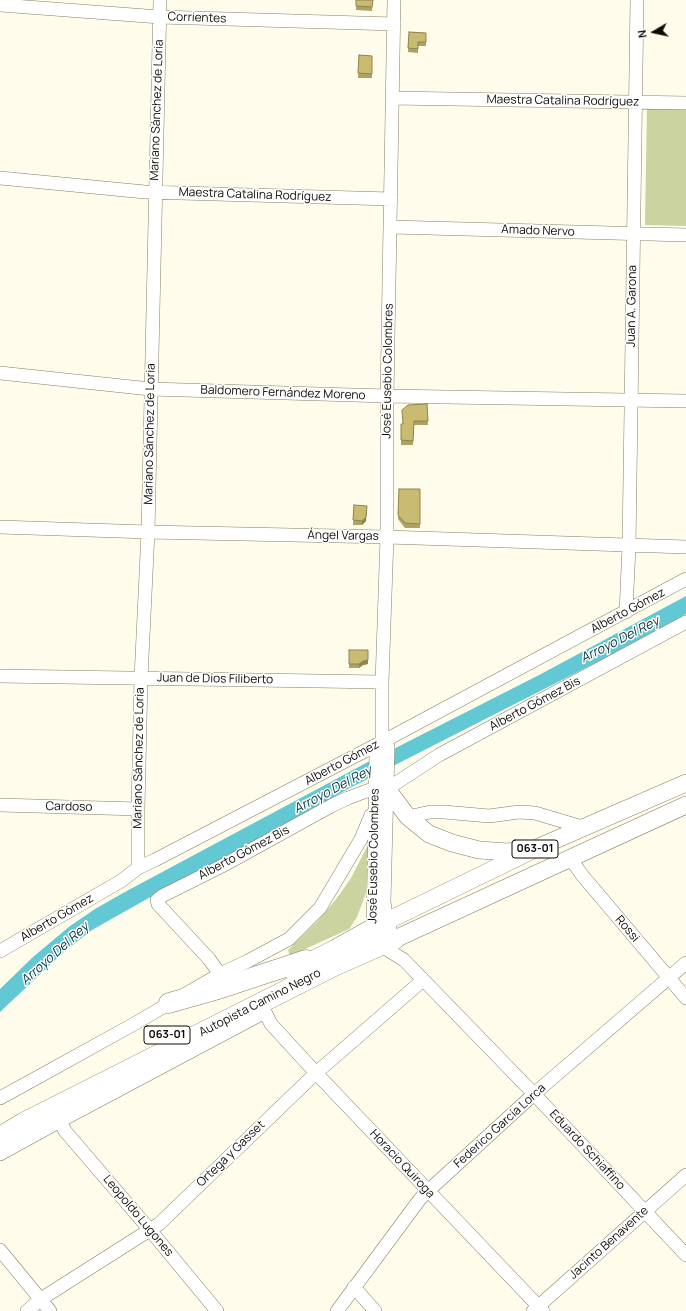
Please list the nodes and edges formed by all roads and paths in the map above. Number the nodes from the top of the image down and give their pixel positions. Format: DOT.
graph roads {
  1 [pos="160,0"];
  2 [pos="394,0"];
  3 [pos="637,0"];
  4 [pos="0,5"];
  5 [pos="160,17"];
  6 [pos="394,24"];
  7 [pos="393,98"];
  8 [pos="635,102"];
  9 [pos="686,103"];
  10 [pos="0,178"];
  11 [pos="155,192"];
  12 [pos="391,199"];
  13 [pos="391,227"];
  14 [pos="633,234"];
  15 [pos="686,235"];
  16 [pos="0,373"];
  17 [pos="150,389"];
  18 [pos="387,396"];
  19 [pos="631,399"];
  20 [pos="686,401"];
  21 [pos="0,527"];
  22 [pos="148,532"];
  23 [pos="387,537"];
  24 [pos="629,546"];
  25 [pos="686,547"];
  26 [pos="686,579"];
  27 [pos="626,612"];
  28 [pos="686,622"];
  29 [pos="0,676"];
  30 [pos="141,678"];
  31 [pos="382,682"];
  32 [pos="385,745"];
  33 [pos="381,783"];
  34 [pos="686,783"];
  35 [pos="0,805"];
  36 [pos="683,806"];
  37 [pos="138,808"];
  38 [pos="374,808"];
  39 [pos="408,817"];
  40 [pos="582,827"];
  41 [pos="539,847"];
  42 [pos="570,858"];
  43 [pos="138,868"];
  44 [pos="384,934"];
  45 [pos="0,951"];
  46 [pos="334,958"];
  47 [pos="686,963"];
  48 [pos="220,974"];
  49 [pos="668,978"];
  50 [pos="423,980"];
  51 [pos="686,998"];
  52 [pos="169,1003"];
  53 [pos="266,1012"];
  54 [pos="316,1073"];
  55 [pos="534,1094"];
  56 [pos="0,1098"];
  57 [pos="0,1120"];
  58 [pos="60,1120"];
  59 [pos="0,1137"];
  60 [pos="0,1154"];
  61 [pos="686,1175"];
  62 [pos="428,1191"];
  63 [pos="645,1211"];
  64 [pos="150,1230"];
  65 [pos="0,1250"];
  66 [pos="686,1255"];
  67 [pos="354,1287"];
  68 [pos="41,1299"];
  69 [pos="538,1309"];
  70 [pos="27,1311"];
  71 [pos="50,1311"];
  72 [pos="217,1311"];
  73 [pos="337,1311"];
  74 [pos="375,1311"];
  1 -- 5 [label="street, Mariano Sánchez de Loria"];
  2 -- 6 [label="street, José Eusebio Colombres"];
  3 -- 8 [label="street, Juan A. Garona"];
  4 -- 5 [label="street, Corrientes"];
  5 -- 6 [label="street, Corrientes"];
  5 -- 11 [label="street, Mariano Sánchez de Loria"];
  6 -- 7 [label="street, José Eusebio Colombres"];
  7 -- 8 [label="street, Maestra Catalina Rodríguez"];
  7 -- 12 [label="street, José Eusebio Colombres"];
  8 -- 9 [label="street, Maestra Catalina Rodríguez"];
  8 -- 14 [label="street, Juan A. Garona"];
  10 -- 11 [label="street, Maestra Catalina Rodríguez"];
  11 -- 12 [label="street, Maestra Catalina Rodríguez"];
  11 -- 17 [label="street, Mariano Sánchez de Loria"];
  12 -- 13 [label="street, José Eusebio Colombres"];
  13 -- 14 [label="street, Amado Nervo"];
  13 -- 18 [label="street, José Eusebio Colombres"];
  14 -- 15 [label="street, Amado Nervo"];
  14 -- 19 [label="street, Juan A. Garona"];
  16 -- 17 [label="street, Baldomero Fernández Moreno"];
  17 -- 18 [label="street, Baldomero Fernández Moreno"];
  17 -- 22 [label="street, Mariano Sánchez de Loria"];
  18 -- 19 [label="street, Baldomero Fernández Moreno"];
  18 -- 23 [label="street, José Eusebio Colombres"];
  19 -- 20 [label="street, Baldomero Fernández Moreno"];
  19 -- 24 [label="street, Juan A. Garona"];
  21 -- 22 [label="street, Ángel Vargas"];
  22 -- 23 [label="street, Ángel Vargas"];
  22 -- 30 [label="street, Mariano Sánchez de Loria"];
  23 -- 24 [label="street, Ángel Vargas"];
  23 -- 31 [label="street, José Eusebio Colombres"];
  24 -- 25 [label="street, Ángel Vargas"];
  24 -- 27 [label="street, Juan A. Garona"];
  26 -- 27 [label="street, Alberto Gómez"];
  27 -- 32 [label="street, Alberto Gómez"];
  28 -- 33 [label="street, Alberto Gómez Bis"];
  29 -- 30 [label="street, Juan de Dios Filiberto"];
  30 -- 31 [label="street, Juan de Dios Filiberto"];
  30 -- 37 [label="street, Mariano Sánchez de Loria"];
  31 -- 32 [label="street, José Eusebio Colombres"];
  32 -- 33 [label="street, José Eusebio Colombres"];
  32 -- 33 [label="street, José Eusebio Colombres"];
  32 -- 43 [label="street, Alberto Gómez"];
  33 -- 38 [label="street, José Eusebio Colombres"];
  33 -- 39 [label="main road"];
  33 -- 44 [label="street, José Eusebio Colombres"];
  33 -- 48 [label="street, Alberto Gómez Bis"];
  34 -- 40 [label="main road, 063-01"];
  35 -- 37 [label="street, Cardoso"];
  36 -- 42 [label="main road, 063-01"];
  37 -- 43 [label="street, Mariano Sánchez de Loria"];
  38 -- 44 [label="street, José Eusebio Colombres"];
  38 -- 48 [label="street"];
  39 -- 40 [label="street"];
  39 -- 41 [label="main road"];
  40 -- 41 [label="main road, 063-01"];
  41 -- 44 [label="main road, 063-01"];
  42 -- 44 [label="main road, 063-01"];
  42 -- 49 [label="street, Rossi"];
  43 -- 45 [label="street, Alberto Gómez"];
  44 -- 46 [label="highway, Autopista Camino Negro / 063-01"];
  44 -- 50 [label="street, Eduardo Schiaffino"];
  46 -- 52 [label="highway"];
  46 -- 53 [label="highway"];
  46 -- 57 [label="highway, Autopista Camino Negro / 063-01"];
  46 -- 59 [label="highway, Autopista Camino Negro / 063-01"];
  47 -- 49 [label="street, Federico García Lorca"];
  48 -- 52 [label="street"];
  49 -- 51 [label="street, Rossi"];
  49 -- 55 [label="street, Federico García Lorca"];
  50 -- 54 [label="street, Ortega y Gasset"];
  50 -- 55 [label="street, Eduardo Schiaffino"];
  52 -- 56 [label="street"];
  53 -- 54 [label="street, Horacio Quiroga"];
  53 -- 58 [label="street"];
  54 -- 62 [label="street, Horacio Quiroga"];
  54 -- 64 [label="street, Ortega y Gasset"];
  55 -- 62 [label="street, Federico García Lorca"];
  55 -- 63 [label="street, Eduardo Schiaffino"];
  58 -- 60 [label="street"];
  58 -- 64 [label="street, Leopoldo Lugones"];
  61 -- 63 [label="street, Jacinto Benavente"];
  62 -- 67 [label="street, Federico García Lorca"];
  62 -- 69 [label="street, Horacio Quiroga"];
  63 -- 66 [label="street, Eduardo Schiaffino"];
  63 -- 69 [label="street, Jacinto Benavente"];
  64 -- 68 [label="street, Ortega y Gasset"];
  64 -- 72 [label="street, Leopoldo Lugones"];
  65 -- 68 [label="street"];
  67 -- 73 [label="street, Federico García Lorca"];
  67 -- 74 [label="street"];
  68 -- 70 [label="street, Ortega y Gasset"];
  68 -- 71 [label="street"];
}
